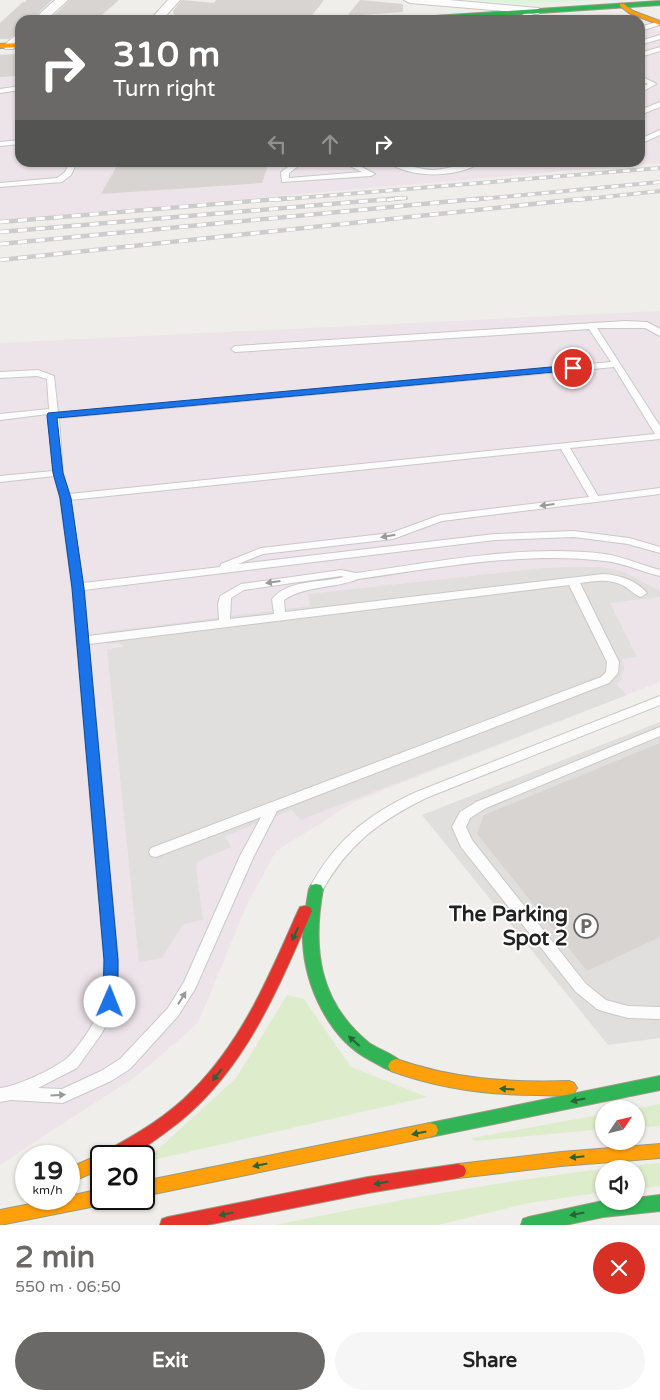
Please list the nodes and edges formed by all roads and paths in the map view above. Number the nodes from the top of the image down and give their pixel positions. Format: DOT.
graph roads {
  1 [pos="62,0"];
  2 [pos="174,0"];
  3 [pos="410,0"];
  4 [pos="660,3"];
  5 [pos="458,4"];
  6 [pos="622,5"];
  7 [pos="45,15"];
  8 [pos="160,15"];
  9 [pos="469,15"];
  10 [pos="483,15"];
  11 [pos="534,15"];
  12 [pos="536,15"];
  13 [pos="548,15"];
  14 [pos="639,15"];
  15 [pos="645,17"];
  16 [pos="660,23"];
  17 [pos="645,28"];
  18 [pos="660,37"];
  19 [pos="645,42"];
  20 [pos="658,51"];
  21 [pos="645,54"];
  22 [pos="660,79"];
  23 [pos="645,80"];
  24 [pos="653,84"];
  25 [pos="645,88"];
  26 [pos="15,89"];
  27 [pos="0,91"];
  28 [pos="660,104"];
  29 [pos="645,111"];
  30 [pos="660,132"];
  31 [pos="645,140"];
  32 [pos="15,142"];
  33 [pos="645,142"];
  34 [pos="660,142"];
  35 [pos="0,144"];
  36 [pos="71,167"];
  37 [pos="293,167"];
  38 [pos="356,167"];
  39 [pos="404,167"];
  40 [pos="465,167"];
  41 [pos="0,185"];
  42 [pos="592,326"];
  43 [pos="660,333"];
  44 [pos="235,349"];
  45 [pos="617,364"];
  46 [pos="0,375"];
  47 [pos="52,413"];
  48 [pos="0,417"];
  49 [pos="660,435"];
  50 [pos="564,446"];
  51 [pos="58,473"];
  52 [pos="0,479"];
  53 [pos="660,491"];
  54 [pos="66,498"];
  55 [pos="595,499"];
  56 [pos="660,550"];
  57 [pos="647,570"];
  58 [pos="210,572"];
  59 [pos="660,573"];
  60 [pos="356,576"];
  61 [pos="660,580"];
  62 [pos="573,581"];
  63 [pos="78,588"];
  64 [pos="641,593"];
  65 [pos="280,617"];
  66 [pos="225,624"];
  67 [pos="82,642"];
  68 [pos="660,700"];
  69 [pos="660,731"];
  70 [pos="272,808"];
  71 [pos="156,852"];
  72 [pos="316,889"];
  73 [pos="660,1013"];
  74 [pos="660,1081"];
  75 [pos="5,1094"];
  76 [pos="133,1145"];
  77 [pos="660,1150"];
  78 [pos="155,1187"];
  79 [pos="90,1199"];
  80 [pos="660,1202"];
  81 [pos="15,1205"];
  82 [pos="0,1217"];
  83 [pos="168,1225"];
  84 [pos="529,1225"];
  1 -- 7 [label="street"];
  2 -- 8 [label="street"];
  3 -- 5 [label="street"];
  4 -- 6 [label="main road"];
  5 -- 9 [label="street"];
  5 -- 11 [label="street"];
  6 -- 13 [label="main road"];
  6 -- 14 [label="main road"];
  10 -- 12 [label="main road"];
  15 -- 16 [label="main road"];
  16 -- 17 [label="lane"];
  18 -- 19 [label="lane"];
  20 -- 21 [label="lane"];
  22 -- 24 [label="lane"];
  23 -- 24 [label="lane"];
  24 -- 25 [label="lane"];
  26 -- 27 [label="lane"];
  28 -- 29 [label="lane"];
  30 -- 31 [label="lane"];
  32 -- 35 [label="lane"];
  33 -- 34 [label="lane"];
  36 -- 41 [label="lane"];
  37 -- 38 [label="lane"];
  39 -- 40 [label="lane"];
  42 -- 43 [label="lane"];
  42 -- 44 [label="lane"];
  42 -- 45 [label="lane"];
  45 -- 47 [label="lane"];
  45 -- 49 [label="lane"];
  46 -- 47 [label="lane"];
  47 -- 48 [label="lane"];
  47 -- 51 [label="lane"];
  49 -- 50 [label="lane"];
  50 -- 54 [label="lane"];
  50 -- 55 [label="lane"];
  51 -- 52 [label="lane"];
  51 -- 54 [label="lane"];
  53 -- 55 [label="lane"];
  54 -- 63 [label="lane"];
  55 -- 58 [label="lane, one-way"];
  56 -- 58 [label="lane"];
  57 -- 59 [label="lane"];
  57 -- 60 [label="lane"];
  57 -- 61 [label="lane"];
  58 -- 63 [label="lane"];
  60 -- 65 [label="lane"];
  60 -- 66 [label="lane, one-way"];
  62 -- 64 [label="lane"];
  62 -- 65 [label="lane"];
  62 -- 70 [label="lane"];
  63 -- 67 [label="lane"];
  65 -- 66 [label="lane"];
  66 -- 67 [label="lane"];
  67 -- 75 [label="lane"];
  68 -- 72 [label="lane"];
  69 -- 73 [label="lane"];
  70 -- 71 [label="lane"];
  75 -- 70 [label="lane, one-way"];
  74 -- 72 [label="main road, one-way"];
  72 -- 76 [label="main road, one-way"];
  74 -- 78 [label="main road, one-way"];
  77 -- 83 [label="main road, one-way"];
  79 -- 82 [label="main road"];
  80 -- 84 [label="main road, one-way"];
  81 -- 82 [label="main road"];
}
